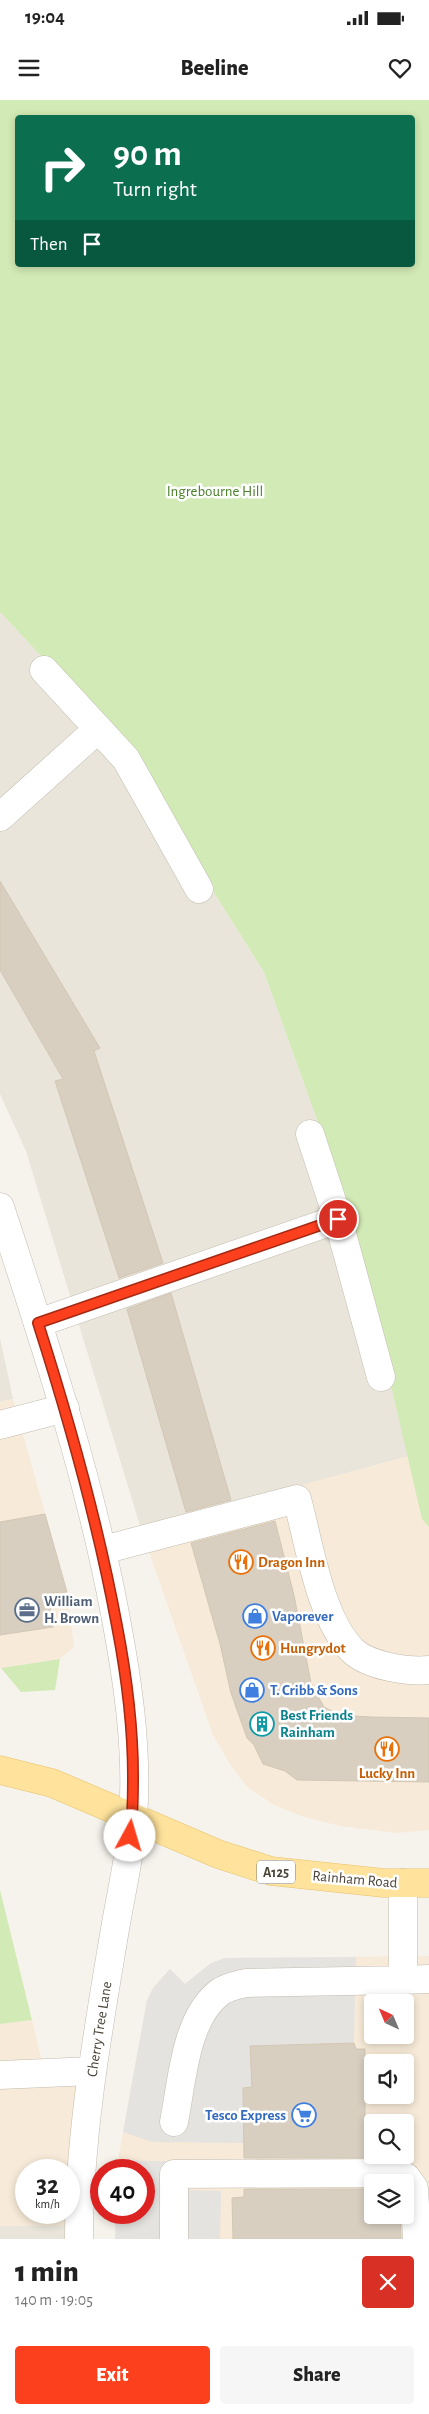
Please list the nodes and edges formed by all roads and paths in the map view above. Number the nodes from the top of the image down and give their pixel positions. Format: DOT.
graph roads {
  1 [pos="44,670"];
  2 [pos="98,729"];
  3 [pos="0,817"];
  4 [pos="199,888"];
  5 [pos="310,1134"];
  6 [pos="0,1206"];
  7 [pos="338,1219"];
  8 [pos="38,1323"];
  9 [pos="381,1377"];
  10 [pos="65,1408"];
  11 [pos="0,1425"];
  12 [pos="103,1550"];
  13 [pos="429,1670"];
  14 [pos="0,1770"];
  15 [pos="133,1820"];
  16 [pos="416,1883"];
  17 [pos="416,1979"];
  18 [pos="92,2071"];
  19 [pos="0,2075"];
  20 [pos="174,2122"];
  21 [pos="79,2239"];
  22 [pos="174,2239"];
  23 [pos="417,2239"];
  1 -- 2 [label="street"];
  2 -- 3 [label="street"];
  2 -- 4 [label="street"];
  5 -- 7 [label="street"];
  6 -- 8 [label="street, Cherry Tree Lane"];
  7 -- 8 [label="street"];
  7 -- 9 [label="street"];
  8 -- 10 [label="street, Cherry Tree Lane"];
  10 -- 11 [label="street"];
  10 -- 12 [label="street, Cherry Tree Lane"];
  12 -- 13 [label="street"];
  12 -- 15 [label="street, Cherry Tree Lane"];
  14 -- 15 [label="main road, Rainham Road / A125"];
  15 -- 16 [label="main road, Rainham Road / A125"];
  15 -- 18 [label="street, Cherry Tree Lane"];
  16 -- 17 [label="street"];
  17 -- 20 [label="street"];
  18 -- 19 [label="street"];
  18 -- 21 [label="street, Cherry Tree Lane"];
  22 -- 23 [label="street"];
}
